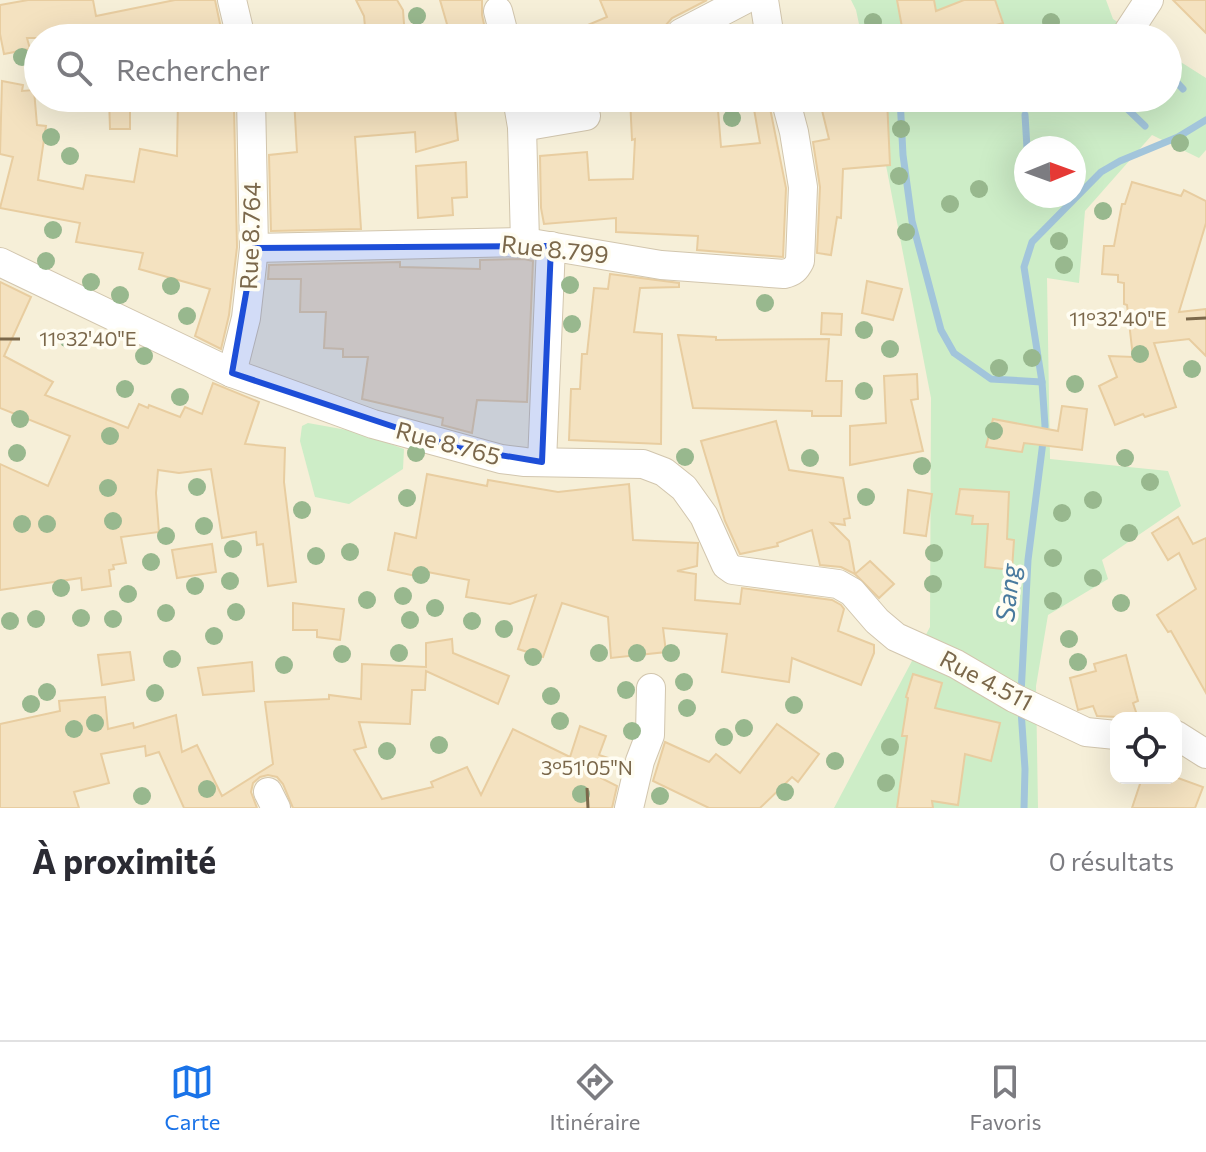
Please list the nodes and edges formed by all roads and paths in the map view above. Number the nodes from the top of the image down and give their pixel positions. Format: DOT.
graph roads {
  1 [pos="232,0"];
  2 [pos="744,0"];
  3 [pos="764,0"];
  4 [pos="1149,0"];
  5 [pos="238,24"];
  6 [pos="698,24"];
  7 [pos="768,24"];
  8 [pos="1133,24"];
  9 [pos="251,112"];
  10 [pos="519,112"];
  11 [pos="789,112"];
  12 [pos="586,116"];
  13 [pos="522,127"];
  14 [pos="538,244"];
  15 [pos="254,248"];
  16 [pos="0,262"];
  17 [pos="232,373"];
  18 [pos="542,462"];
  19 [pos="867,606"];
  20 [pos="651,688"];
  21 [pos="1110,734"];
  22 [pos="1182,739"];
  23 [pos="1206,754"];
  24 [pos="629,808"];
  1 -- 5 [label="street"];
  2 -- 6 [label="street"];
  3 -- 7 [label="street"];
  4 -- 8 [label="street"];
  9 -- 15 [label="street, Rue 8.764"];
  10 -- 13 [label="street"];
  11 -- 14 [label="street, Rue 8.799"];
  12 -- 13 [label="street"];
  13 -- 14 [label="street"];
  14 -- 15 [label="street, Rue 8.799"];
  14 -- 18 [label="street"];
  15 -- 17 [label="street, Rue 8.764"];
  16 -- 17 [label="street, Rue 8.765"];
  17 -- 18 [label="street, Rue 8.765"];
  18 -- 19 [label="street, Rue 8.765"];
  19 -- 21 [label="street, Rue 4.511"];
  20 -- 24 [label="street"];
  22 -- 23 [label="street"];
}
